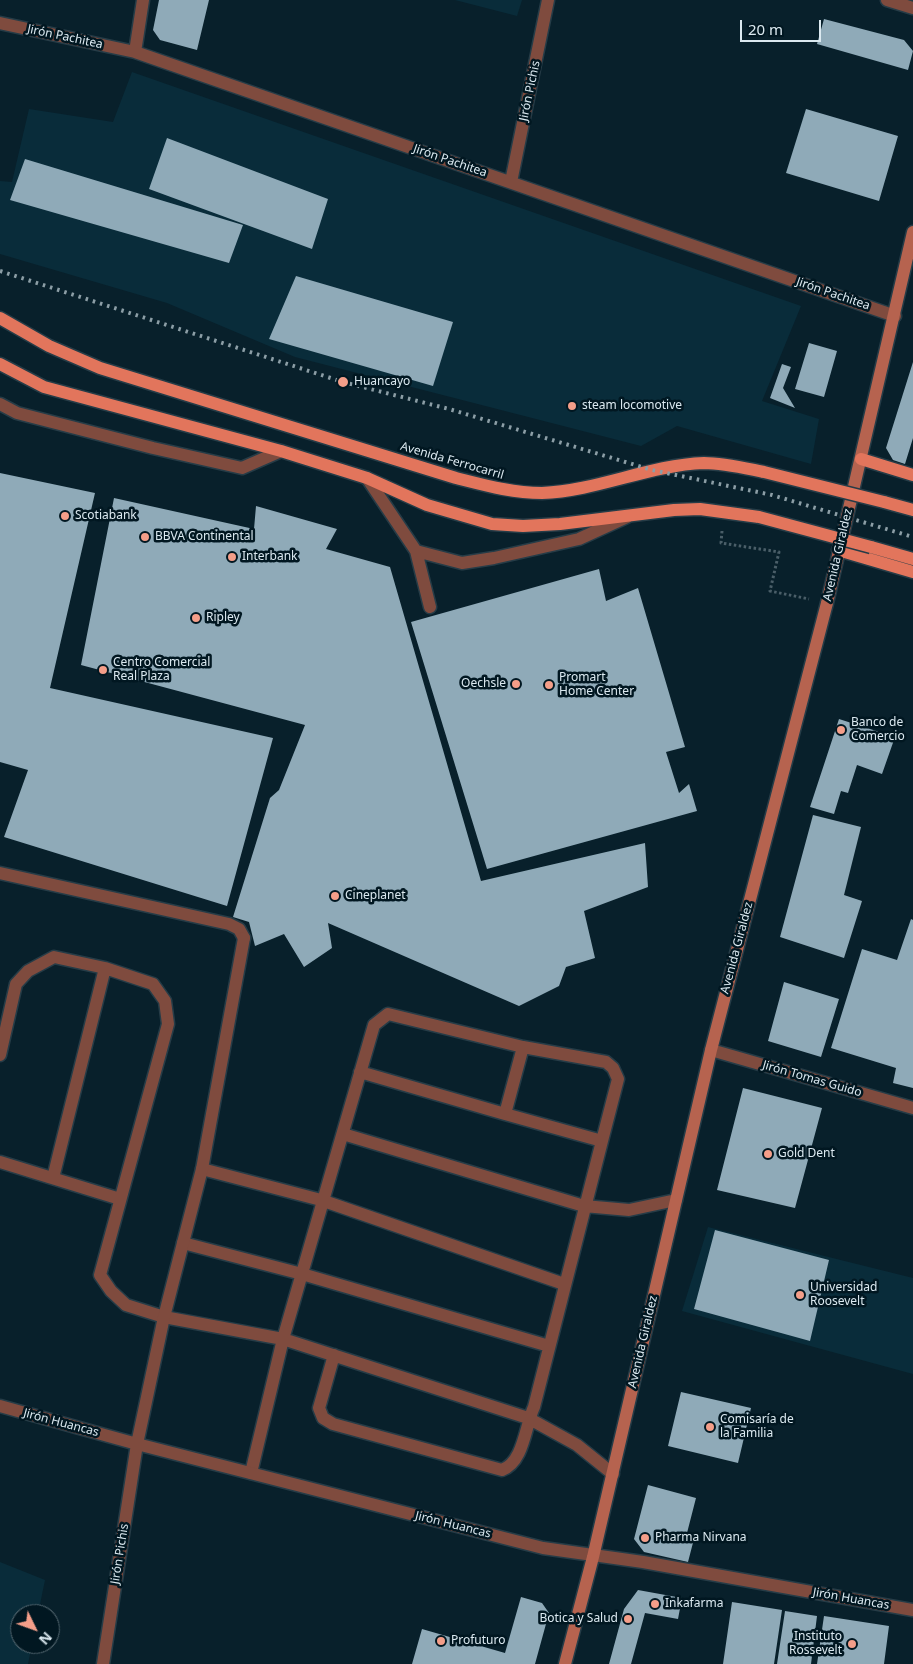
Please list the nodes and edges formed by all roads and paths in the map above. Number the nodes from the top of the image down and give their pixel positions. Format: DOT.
graph roads {
  1 [pos="143,0"];
  2 [pos="548,0"];
  3 [pos="887,0"];
  4 [pos="913,8"];
  5 [pos="0,23"];
  6 [pos="135,52"];
  7 [pos="511,182"];
  8 [pos="913,232"];
  9 [pos="895,316"];
  10 [pos="0,318"];
  11 [pos="0,364"];
  12 [pos="0,404"];
  13 [pos="281,451"];
  14 [pos="861,460"];
  15 [pos="913,475"];
  16 [pos="367,478"];
  17 [pos="913,510"];
  18 [pos="635,513"];
  19 [pos="721,543"];
  20 [pos="416,550"];
  21 [pos="838,550"];
  22 [pos="913,559"];
  23 [pos="913,572"];
  24 [pos="797,597"];
  25 [pos="430,607"];
  26 [pos="0,873"];
  27 [pos="105,968"];
  28 [pos="522,1047"];
  29 [pos="711,1050"];
  30 [pos="0,1055"];
  31 [pos="360,1072"];
  32 [pos="913,1108"];
  33 [pos="505,1114"];
  34 [pos="343,1134"];
  35 [pos="602,1141"];
  36 [pos="0,1162"];
  37 [pos="202,1168"];
  38 [pos="52,1178"];
  39 [pos="120,1199"];
  40 [pos="321,1200"];
  41 [pos="676,1200"];
  42 [pos="584,1206"];
  43 [pos="183,1243"];
  44 [pos="302,1274"];
  45 [pos="564,1284"];
  46 [pos="164,1317"];
  47 [pos="282,1339"];
  48 [pos="550,1346"];
  49 [pos="334,1356"];
  50 [pos="0,1406"];
  51 [pos="528,1418"];
  52 [pos="137,1444"];
  53 [pos="251,1473"];
  54 [pos="613,1474"];
  55 [pos="593,1557"];
  56 [pos="913,1610"];
  57 [pos="103,1664"];
  58 [pos="565,1664"];
  1 -- 6 [label="street"];
  2 -- 7 [label="street, Jirón Pichis"];
  3 -- 4 [label="street"];
  5 -- 6 [label="street, Jirón Pachitea"];
  6 -- 7 [label="street, Jirón Pachitea"];
  7 -- 9 [label="street, Jirón Pachitea"];
  8 -- 9 [label="street, Avenida Giraldez"];
  9 -- 14 [label="street, Avenida Giraldez"];
  10 -- 17 [label="main road, Avenida Ferrocarril, bridge"];
  11 -- 13 [label="main road"];
  12 -- 13 [label="street"];
  13 -- 16 [label="main road"];
  14 -- 15 [label="main road"];
  14 -- 21 [label="street, Avenida Giraldez"];
  16 -- 18 [label="main road"];
  16 -- 20 [label="street"];
  18 -- 20 [label="street"];
  18 -- 22 [label="main road, bridge"];
  19 -- 24 [label="path"];
  20 -- 25 [label="street"];
  21 -- 23 [label="main road"];
  21 -- 29 [label="street, Avenida Giraldez"];
  26 -- 37 [label="street, Jirón Pichis"];
  27 -- 30 [label="street"];
  27 -- 38 [label="street"];
  27 -- 39 [label="street"];
  28 -- 31 [label="street"];
  28 -- 33 [label="street"];
  28 -- 35 [label="street"];
  29 -- 32 [label="street, Jirón Tomas Guido"];
  29 -- 41 [label="street, Avenida Giraldez"];
  31 -- 33 [label="street"];
  31 -- 34 [label="street"];
  33 -- 35 [label="street"];
  34 -- 40 [label="street"];
  34 -- 42 [label="street"];
  35 -- 42 [label="street"];
  36 -- 38 [label="street"];
  37 -- 40 [label="street"];
  37 -- 43 [label="street, Jirón Pichis"];
  38 -- 39 [label="street"];
  39 -- 46 [label="street"];
  40 -- 44 [label="street"];
  40 -- 45 [label="street"];
  41 -- 42 [label="street"];
  41 -- 54 [label="street, Avenida Giraldez"];
  42 -- 45 [label="street"];
  43 -- 44 [label="street"];
  43 -- 46 [label="street, Jirón Pichis"];
  44 -- 47 [label="street"];
  44 -- 48 [label="street"];
  45 -- 48 [label="street"];
  46 -- 47 [label="street"];
  46 -- 52 [label="street, Jirón Pichis"];
  47 -- 49 [label="street"];
  47 -- 53 [label="street"];
  48 -- 51 [label="street"];
  49 -- 51 [label="street"];
  49 -- 51 [label="street"];
  50 -- 52 [label="street, Jirón Huancas"];
  51 -- 54 [label="street"];
  52 -- 53 [label="street, Jirón Huancas"];
  52 -- 57 [label="street, Jirón Pichis"];
  53 -- 55 [label="street, Jirón Huancas"];
  54 -- 55 [label="street, Avenida Giraldez"];
  55 -- 56 [label="street, Jirón Huancas"];
  55 -- 58 [label="street, Avenida Giraldez"];
}
